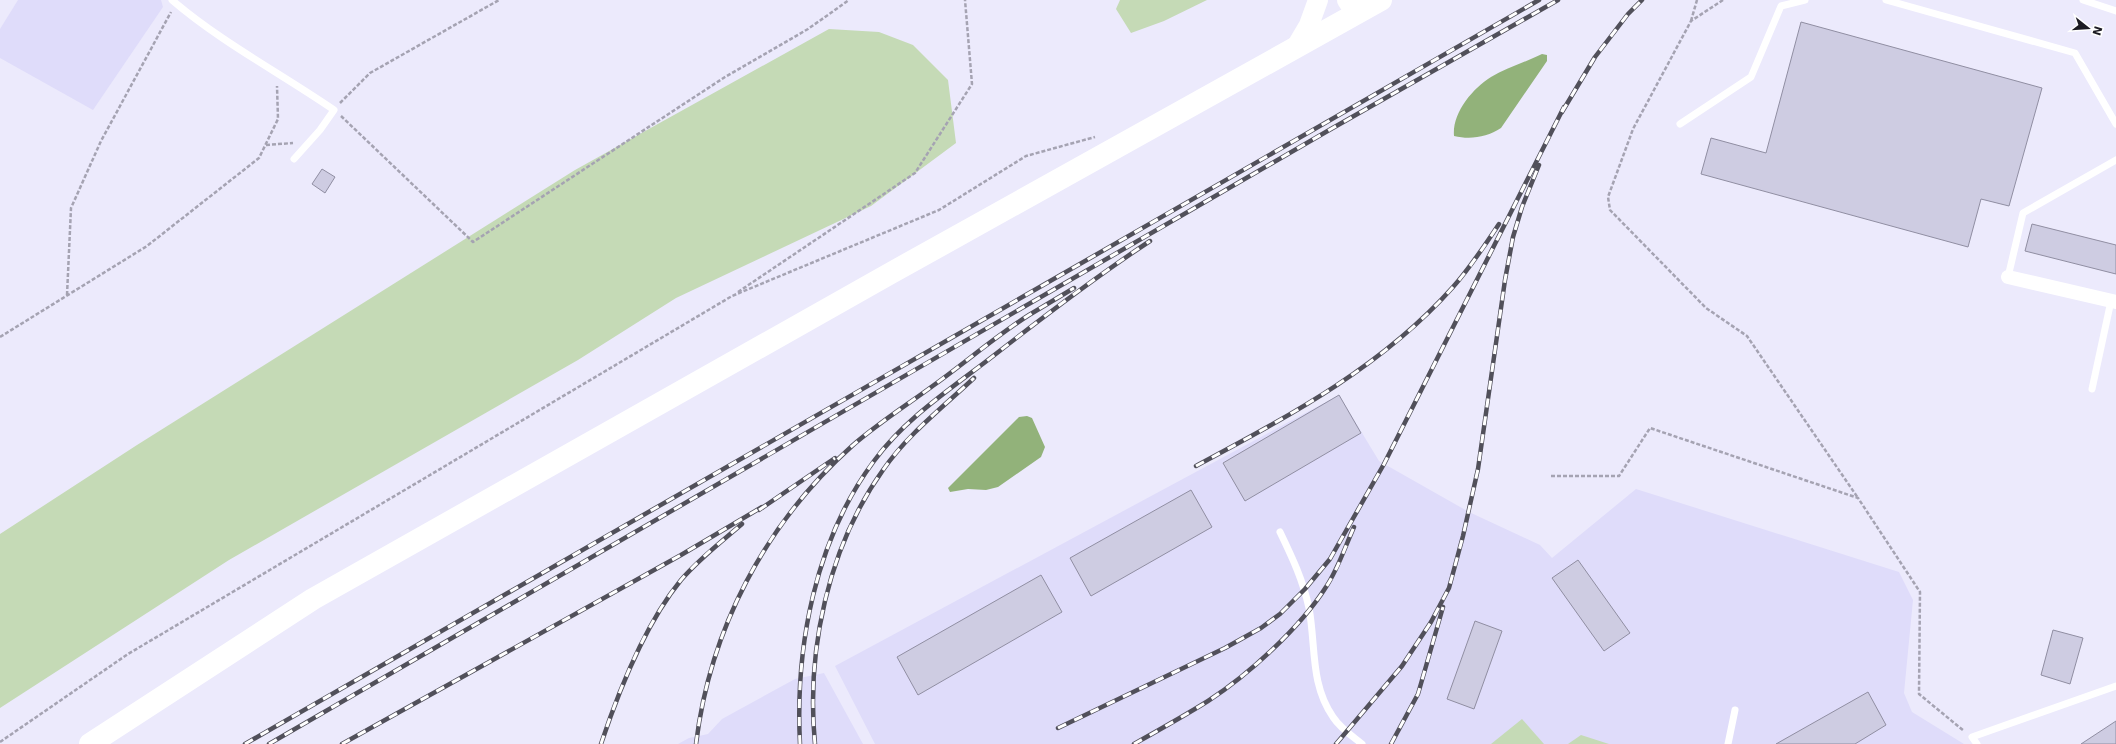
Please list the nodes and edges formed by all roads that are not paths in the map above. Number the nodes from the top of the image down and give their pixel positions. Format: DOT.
graph roads {
  1 [pos="1318,0"];
  2 [pos="1381,0"];
  3 [pos="1805,0"];
  4 [pos="1886,0"];
  5 [pos="2083,0"];
  6 [pos="174,2"];
  7 [pos="1351,7"];
  8 [pos="2116,11"];
  9 [pos="1296,47"];
  10 [pos="1680,124"];
  11 [pos="2116,124"];
  12 [pos="294,159"];
  13 [pos="2116,160"];
  14 [pos="2008,277"];
  15 [pos="2114,302"];
  16 [pos="2092,389"];
  17 [pos="1280,532"];
  18 [pos="2116,686"];
  19 [pos="1735,710"];
  20 [pos="90,744"];
  21 [pos="1362,744"];
  22 [pos="1728,744"];
  23 [pos="1977,744"];
  1 -- 9 [label="street"];
  2 -- 7 [label="highway"];
  3 -- 10 [label="lane"];
  4 -- 11 [label="lane"];
  5 -- 8 [label="lane"];
  6 -- 12 [label="lane"];
  7 -- 9 [label="highway"];
  9 -- 20 [label="highway"];
  13 -- 14 [label="lane"];
  14 -- 15 [label="street"];
  15 -- 16 [label="lane"];
  17 -- 21 [label="lane"];
  18 -- 23 [label="lane"];
  19 -- 22 [label="lane"];
}
